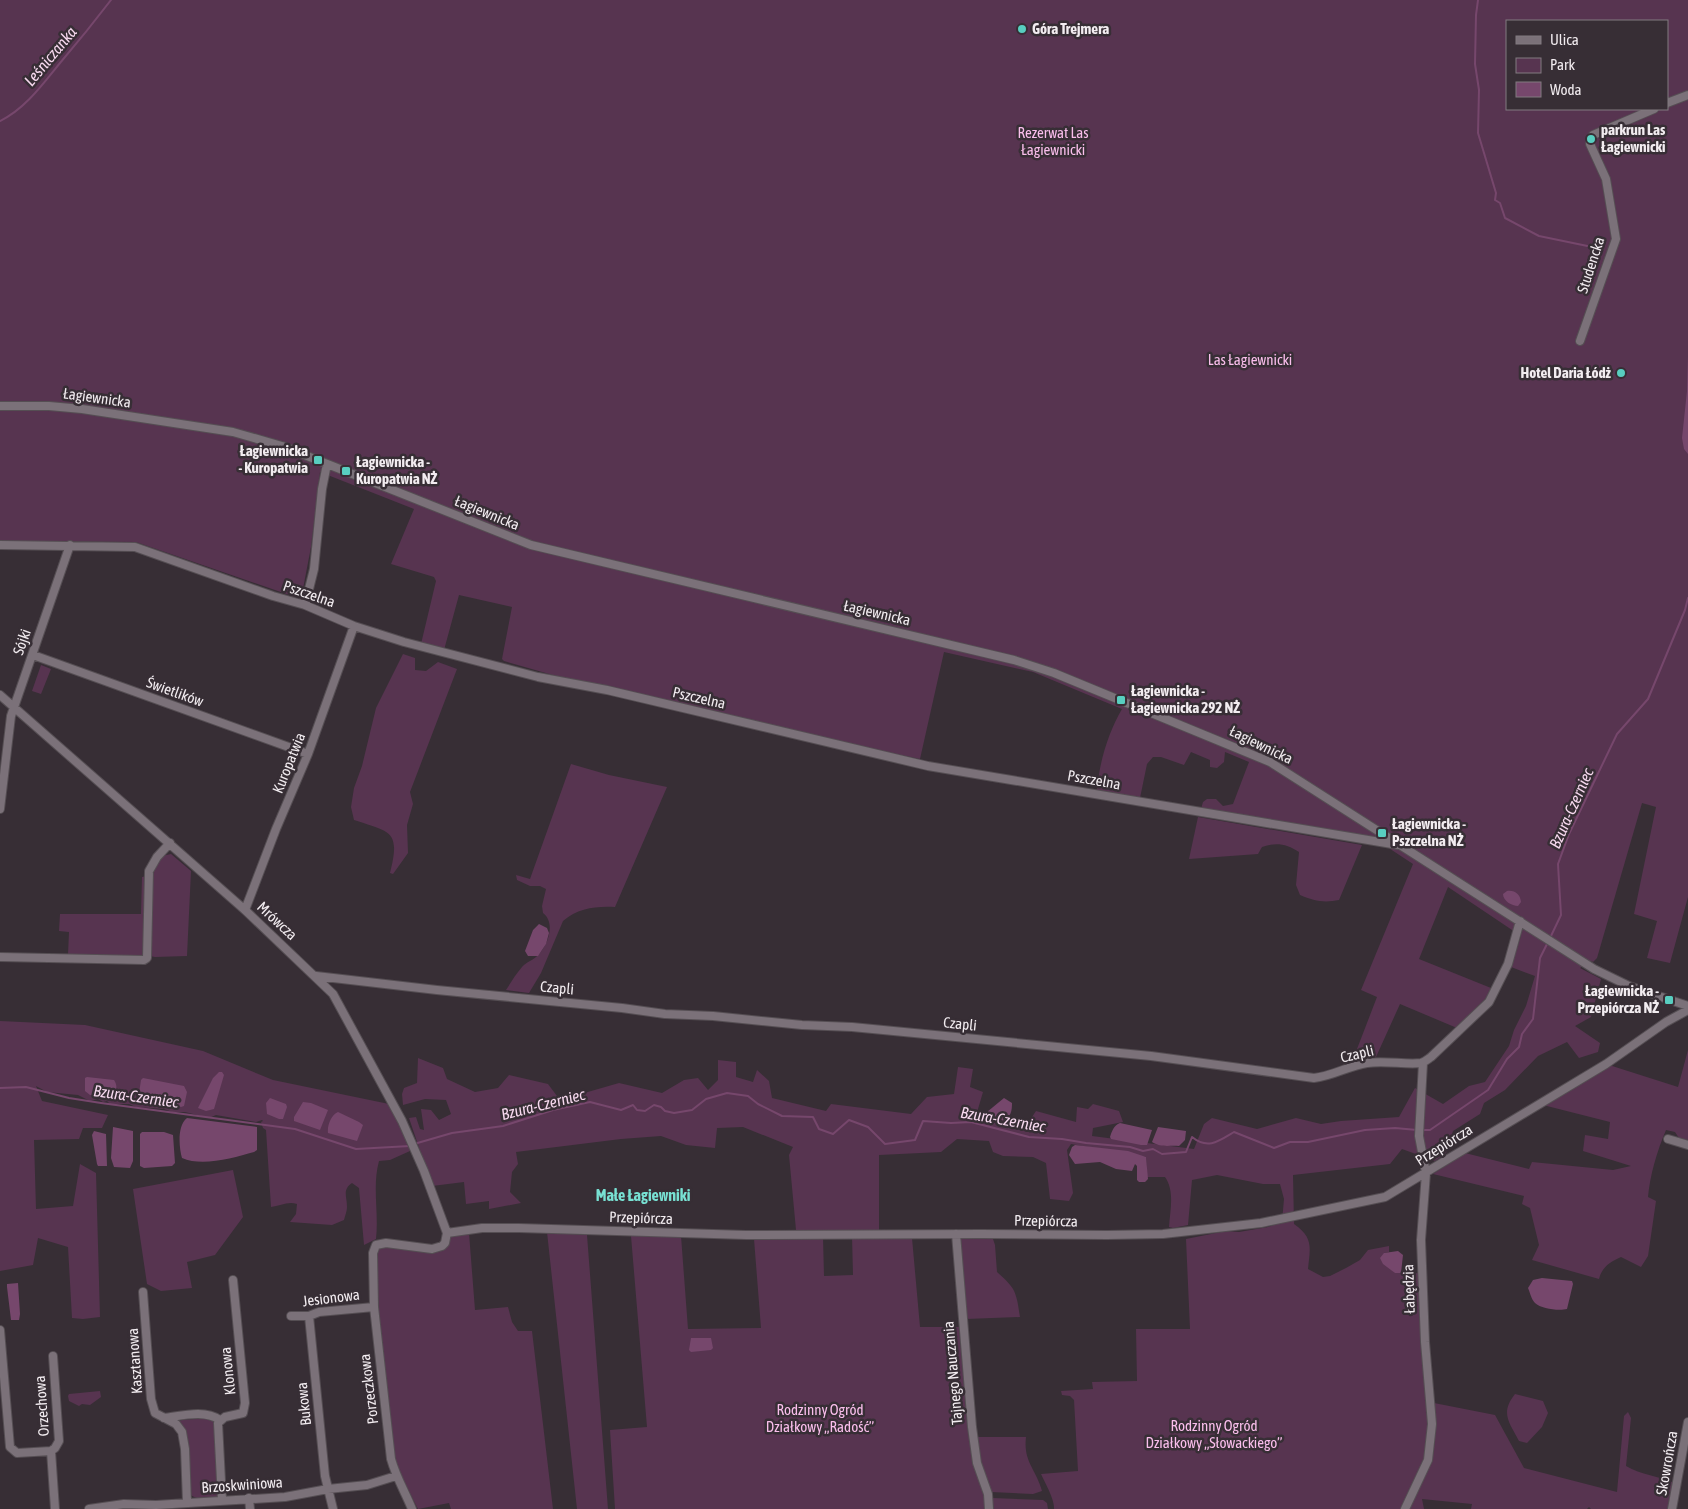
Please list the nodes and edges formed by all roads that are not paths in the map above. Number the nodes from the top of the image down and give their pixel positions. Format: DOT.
graph roads {
  1 [pos="1688,95"];
  2 [pos="1668,103"];
  3 [pos="1652,110"];
  4 [pos="1580,341"];
  5 [pos="0,406"];
  6 [pos="327,464"];
  7 [pos="0,545"];
  8 [pos="70,545"];
  9 [pos="305,605"];
  10 [pos="354,626"];
  11 [pos="33,655"];
  12 [pos="0,695"];
  13 [pos="14,708"];
  14 [pos="308,754"];
  15 [pos="0,809"];
  16 [pos="170,843"];
  17 [pos="1403,846"];
  18 [pos="245,910"];
  19 [pos="1520,921"];
  20 [pos="0,957"];
  21 [pos="316,976"];
  22 [pos="341,980"];
  23 [pos="333,994"];
  24 [pos="1688,1006"];
  25 [pos="1688,1010"];
  26 [pos="1422,1062"];
  27 [pos="1668,1139"];
  28 [pos="1688,1145"];
  29 [pos="1426,1173"];
  30 [pos="447,1232"];
  31 [pos="956,1234"];
  32 [pos="233,1280"];
  33 [pos="144,1292"];
  34 [pos="374,1307"];
  35 [pos="291,1316"];
  36 [pos="309,1316"];
  37 [pos="0,1330"];
  38 [pos="52,1356"];
  39 [pos="164,1418"];
  40 [pos="220,1420"];
  41 [pos="1688,1422"];
  42 [pos="51,1450"];
  43 [pos="396,1476"];
  44 [pos="328,1489"];
  45 [pos="249,1498"];
  46 [pos="222,1500"];
  47 [pos="187,1502"];
  48 [pos="163,1507"];
  49 [pos="55,1509"];
  50 [pos="89,1509"];
  51 [pos="250,1509"];
  52 [pos="333,1509"];
  53 [pos="412,1509"];
  54 [pos="989,1509"];
  55 [pos="1405,1509"];
  56 [pos="1672,1509"];
  1 -- 2 [label="street"];
  3 -- 4 [label="street, Studencka"];
  5 -- 6 [label="street, Łagiewnicka"];
  6 -- 9 [label="street"];
  6 -- 17 [label="street, Łagiewnicka"];
  7 -- 8 [label="street, Pszczelna"];
  8 -- 9 [label="street, Pszczelna"];
  8 -- 11 [label="street, Sójki"];
  9 -- 10 [label="street, Pszczelna"];
  10 -- 14 [label="street, Kuropatwia"];
  10 -- 17 [label="street, Pszczelna"];
  11 -- 13 [label="street, Sójki"];
  11 -- 14 [label="street, Świetlików"];
  12 -- 13 [label="street, Mrówcza"];
  13 -- 15 [label="street, Sójki"];
  13 -- 16 [label="street, Mrówcza"];
  14 -- 18 [label="street, Kuropatwia"];
  16 -- 18 [label="street, Mrówcza"];
  16 -- 20 [label="street"];
  17 -- 19 [label="street, Łagiewnicka"];
  18 -- 21 [label="street, Mrówcza"];
  19 -- 24 [label="street, Łagiewnicka"];
  19 -- 26 [label="street"];
  21 -- 22 [label="street, Czapli"];
  21 -- 23 [label="street, Mrówcza"];
  22 -- 23 [label="street"];
  22 -- 26 [label="street, Czapli"];
  23 -- 30 [label="street, Mrówcza"];
  25 -- 29 [label="street, Przepiórcza"];
  26 -- 29 [label="street, Łabędzia"];
  27 -- 28 [label="street"];
  29 -- 31 [label="street, Przepiórcza"];
  29 -- 55 [label="street, Łabędzia"];
  30 -- 31 [label="street, Przepiórcza"];
  30 -- 34 [label="street, Porzeczkowa"];
  31 -- 54 [label="street, Tajnego Nauczania"];
  32 -- 40 [label="street, Klonowa"];
  33 -- 39 [label="street, Kasztanowa"];
  34 -- 36 [label="street, Jesionowa"];
  34 -- 43 [label="street, Porzeczkowa"];
  35 -- 36 [label="street, Jesionowa"];
  36 -- 44 [label="street, Bukowa"];
  37 -- 42 [label="street, Orzechowa"];
  38 -- 42 [label="street, Orzechowa"];
  39 -- 40 [label="street"];
  39 -- 47 [label="street, Kasztanowa"];
  40 -- 46 [label="street"];
  41 -- 56 [label="street, Skowrończa"];
  42 -- 49 [label="street, Orzechowa"];
  43 -- 44 [label="street, Brzoskwiniowa"];
  43 -- 53 [label="street, Porzeczkowa"];
  44 -- 45 [label="street, Brzoskwiniowa"];
  44 -- 52 [label="street, Bukowa"];
  45 -- 46 [label="street, Brzoskwiniowa"];
  45 -- 51 [label="street"];
  46 -- 47 [label="street, Brzoskwiniowa"];
  47 -- 48 [label="street, Brzoskwiniowa"];
  48 -- 50 [label="street, Brzoskwiniowa"];
}
